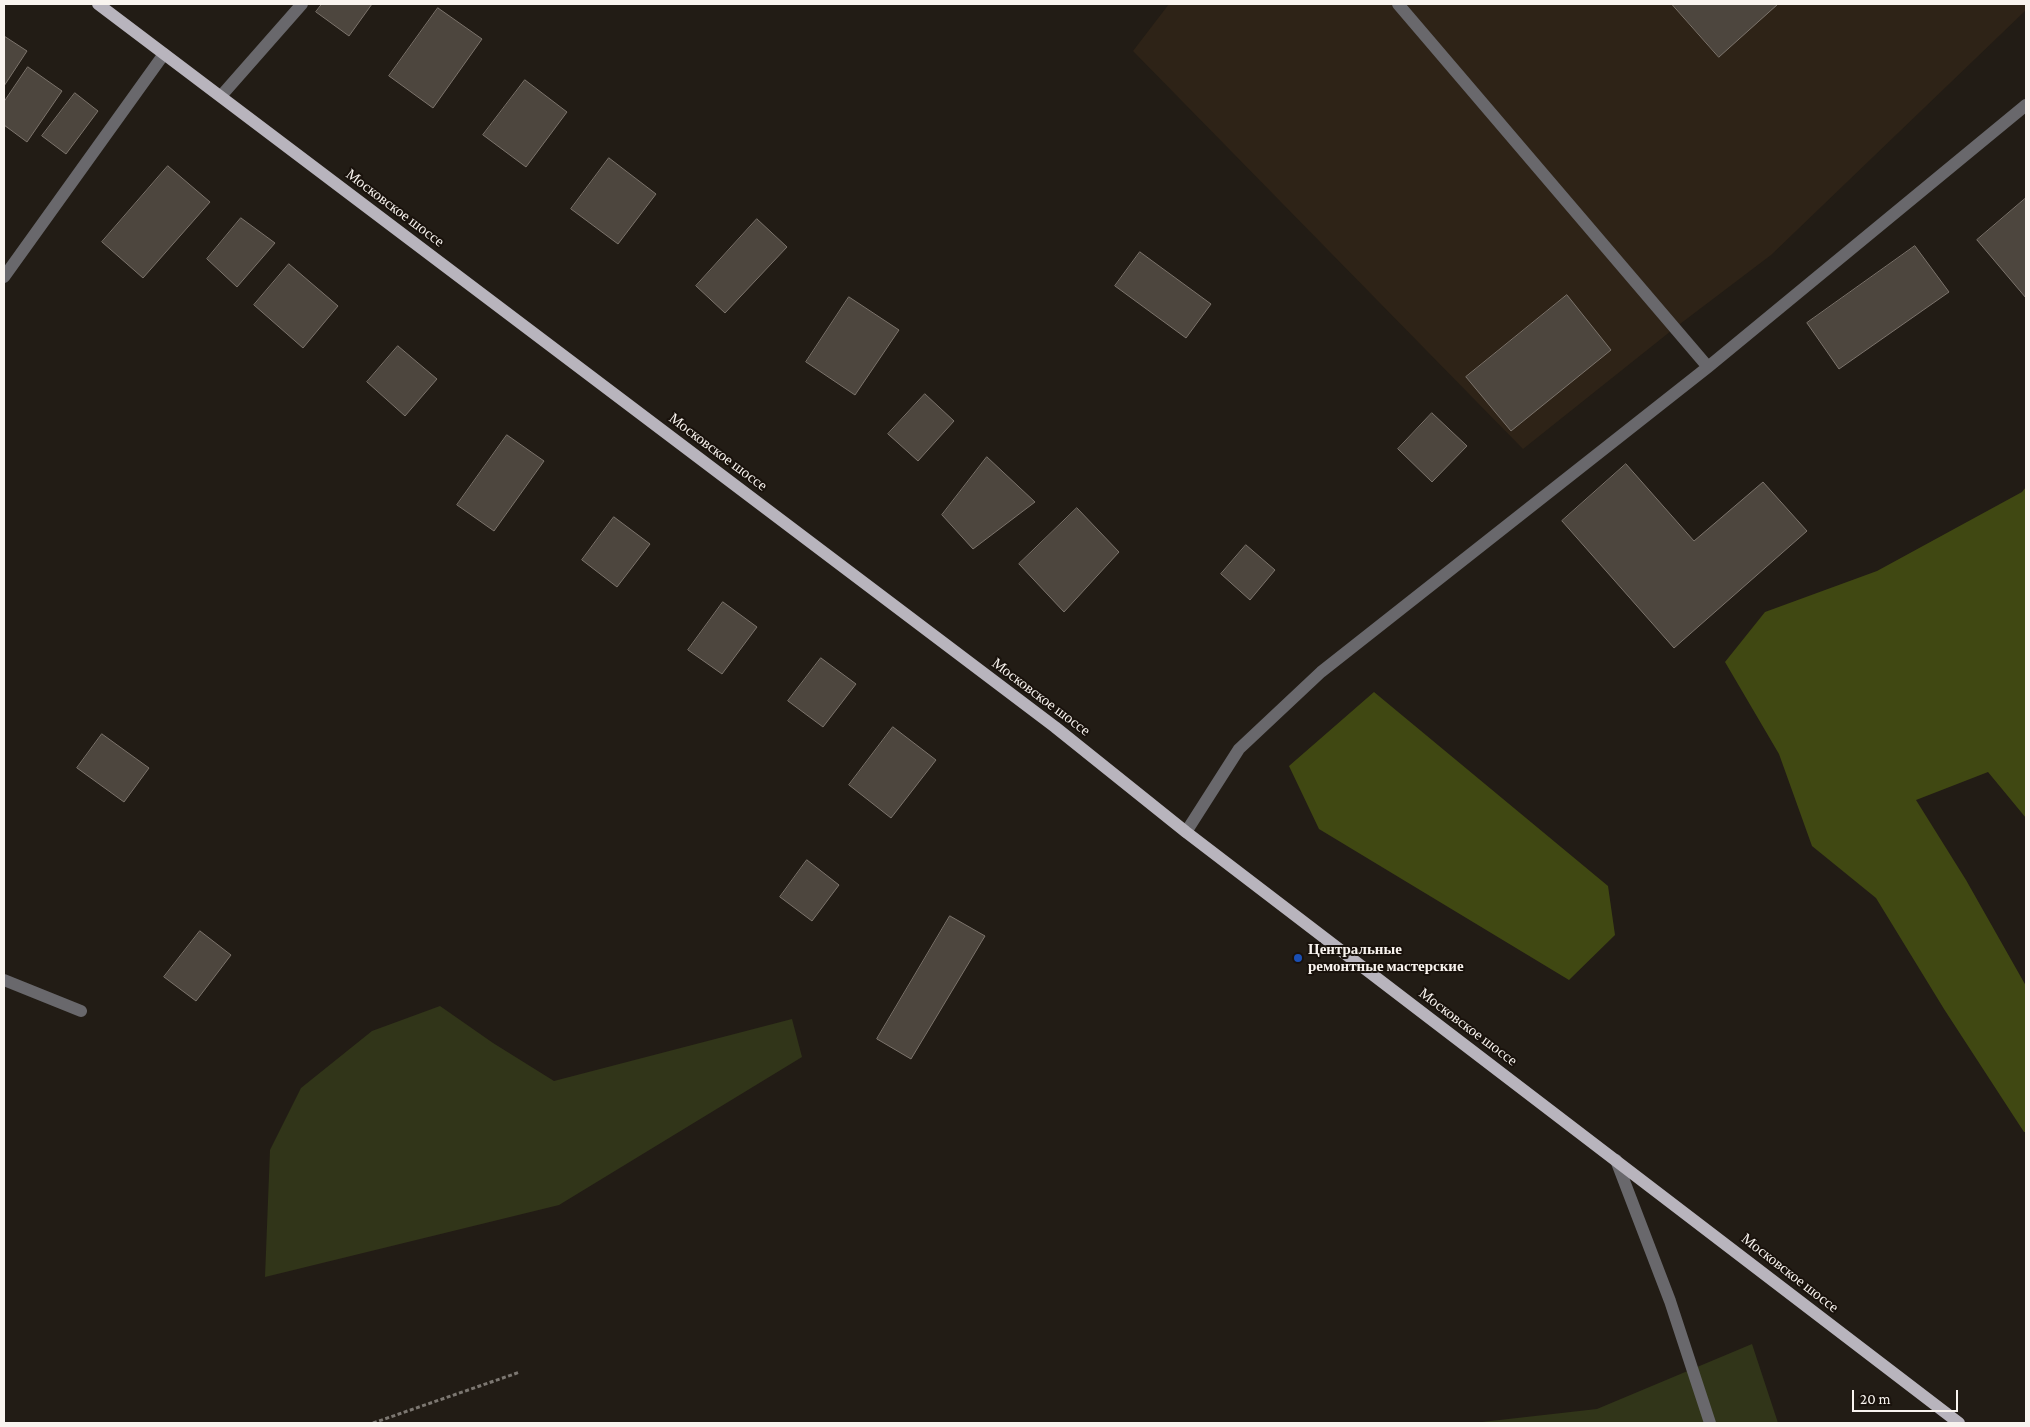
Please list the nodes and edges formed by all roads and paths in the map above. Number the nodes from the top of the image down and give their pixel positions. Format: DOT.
graph roads {
  1 [pos="98,4"];
  2 [pos="302,4"];
  3 [pos="1398,4"];
  4 [pos="164,54"];
  5 [pos="221,96"];
  6 [pos="2026,105"];
  7 [pos="4,277"];
  8 [pos="1708,367"];
  9 [pos="1186,832"];
  10 [pos="4,980"];
  11 [pos="81,1010"];
  12 [pos="1616,1160"];
  13 [pos="520,1372"];
  14 [pos="373,1423"];
  15 [pos="1710,1423"];
  16 [pos="1959,1423"];
  1 -- 4 [label="main road, Московское шоссе"];
  2 -- 5 [label="street"];
  3 -- 8 [label="street"];
  4 -- 5 [label="main road, Московское шоссе"];
  4 -- 7 [label="street"];
  5 -- 9 [label="main road, Московское шоссе"];
  6 -- 8 [label="street"];
  8 -- 9 [label="street"];
  9 -- 12 [label="main road, Московское шоссе"];
  10 -- 11 [label="street"];
  12 -- 15 [label="street"];
  12 -- 16 [label="main road, Московское шоссе"];
  13 -- 14 [label="path"];
}
